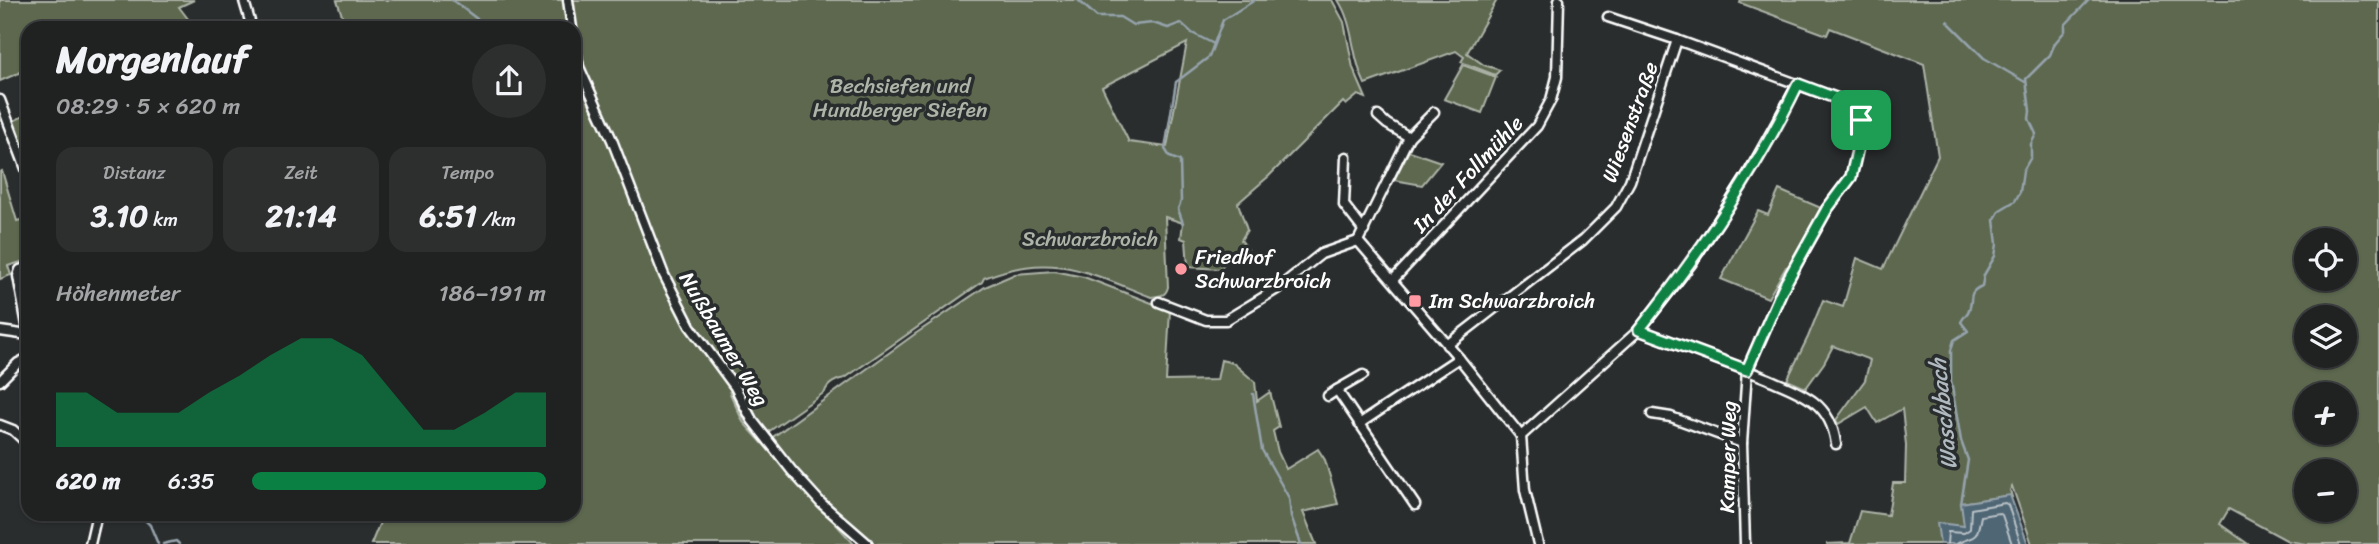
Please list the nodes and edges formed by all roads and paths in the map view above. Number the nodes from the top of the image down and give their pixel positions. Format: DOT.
graph roads {
  1 [pos="568,0"];
  2 [pos="1559,0"];
  3 [pos="244,1"];
  4 [pos="1608,17"];
  5 [pos="250,21"];
  6 [pos="571,21"];
  7 [pos="1677,40"];
  8 [pos="581,71"];
  9 [pos="1798,84"];
  10 [pos="0,100"];
  11 [pos="1434,112"];
  12 [pos="1378,116"];
  13 [pos="1409,137"];
  14 [pos="21,156"];
  15 [pos="1346,157"];
  16 [pos="1364,231"];
  17 [pos="1358,241"];
  18 [pos="21,270"];
  19 [pos="1393,280"];
  20 [pos="21,293"];
  21 [pos="1159,302"];
  22 [pos="1639,330"];
  23 [pos="0,331"];
  24 [pos="21,332"];
  25 [pos="1447,345"];
  26 [pos="1459,358"];
  27 [pos="21,362"];
  28 [pos="1747,370"];
  29 [pos="1363,375"];
  30 [pos="0,381"];
  31 [pos="1336,390"];
  32 [pos="1328,396"];
  33 [pos="1652,414"];
  34 [pos="1359,424"];
  35 [pos="0,425"];
  36 [pos="1521,436"];
  37 [pos="21,437"];
  38 [pos="1742,443"];
  39 [pos="1836,444"];
  40 [pos="1415,505"];
  41 [pos="95,521"];
  42 [pos="90,544"];
  43 [pos="868,544"];
  44 [pos="1538,544"];
  45 [pos="1745,544"];
  1 -- 6 [label="street"];
  2 -- 19 [label="street, In der Follmühle"];
  3 -- 5 [label="street"];
  4 -- 7 [label="street"];
  7 -- 9 [label="street"];
  7 -- 25 [label="street, Wiesenstraße"];
  8 -- 43 [label="street, Nußbaumer Weg"];
  9 -- 22 [label="street"];
  9 -- 28 [label="street, Kamper Weg"];
  10 -- 14 [label="street"];
  11 -- 13 [label="street"];
  12 -- 13 [label="street"];
  13 -- 16 [label="street"];
  15 -- 16 [label="street"];
  16 -- 17 [label="street"];
  17 -- 19 [label="street"];
  17 -- 21 [label="street"];
  18 -- 20 [label="street"];
  19 -- 25 [label="street"];
  22 -- 28 [label="street"];
  22 -- 36 [label="street"];
  23 -- 24 [label="street"];
  25 -- 26 [label="street"];
  26 -- 34 [label="street"];
  26 -- 36 [label="street"];
  27 -- 30 [label="street"];
  28 -- 38 [label="street, Kamper Weg"];
  28 -- 39 [label="street"];
  29 -- 31 [label="street"];
  31 -- 32 [label="street"];
  31 -- 34 [label="street"];
  33 -- 38 [label="street"];
  34 -- 40 [label="street"];
  35 -- 37 [label="street"];
  36 -- 44 [label="street"];
  38 -- 45 [label="street, Kamper Weg"];
  41 -- 42 [label="street"];
}
